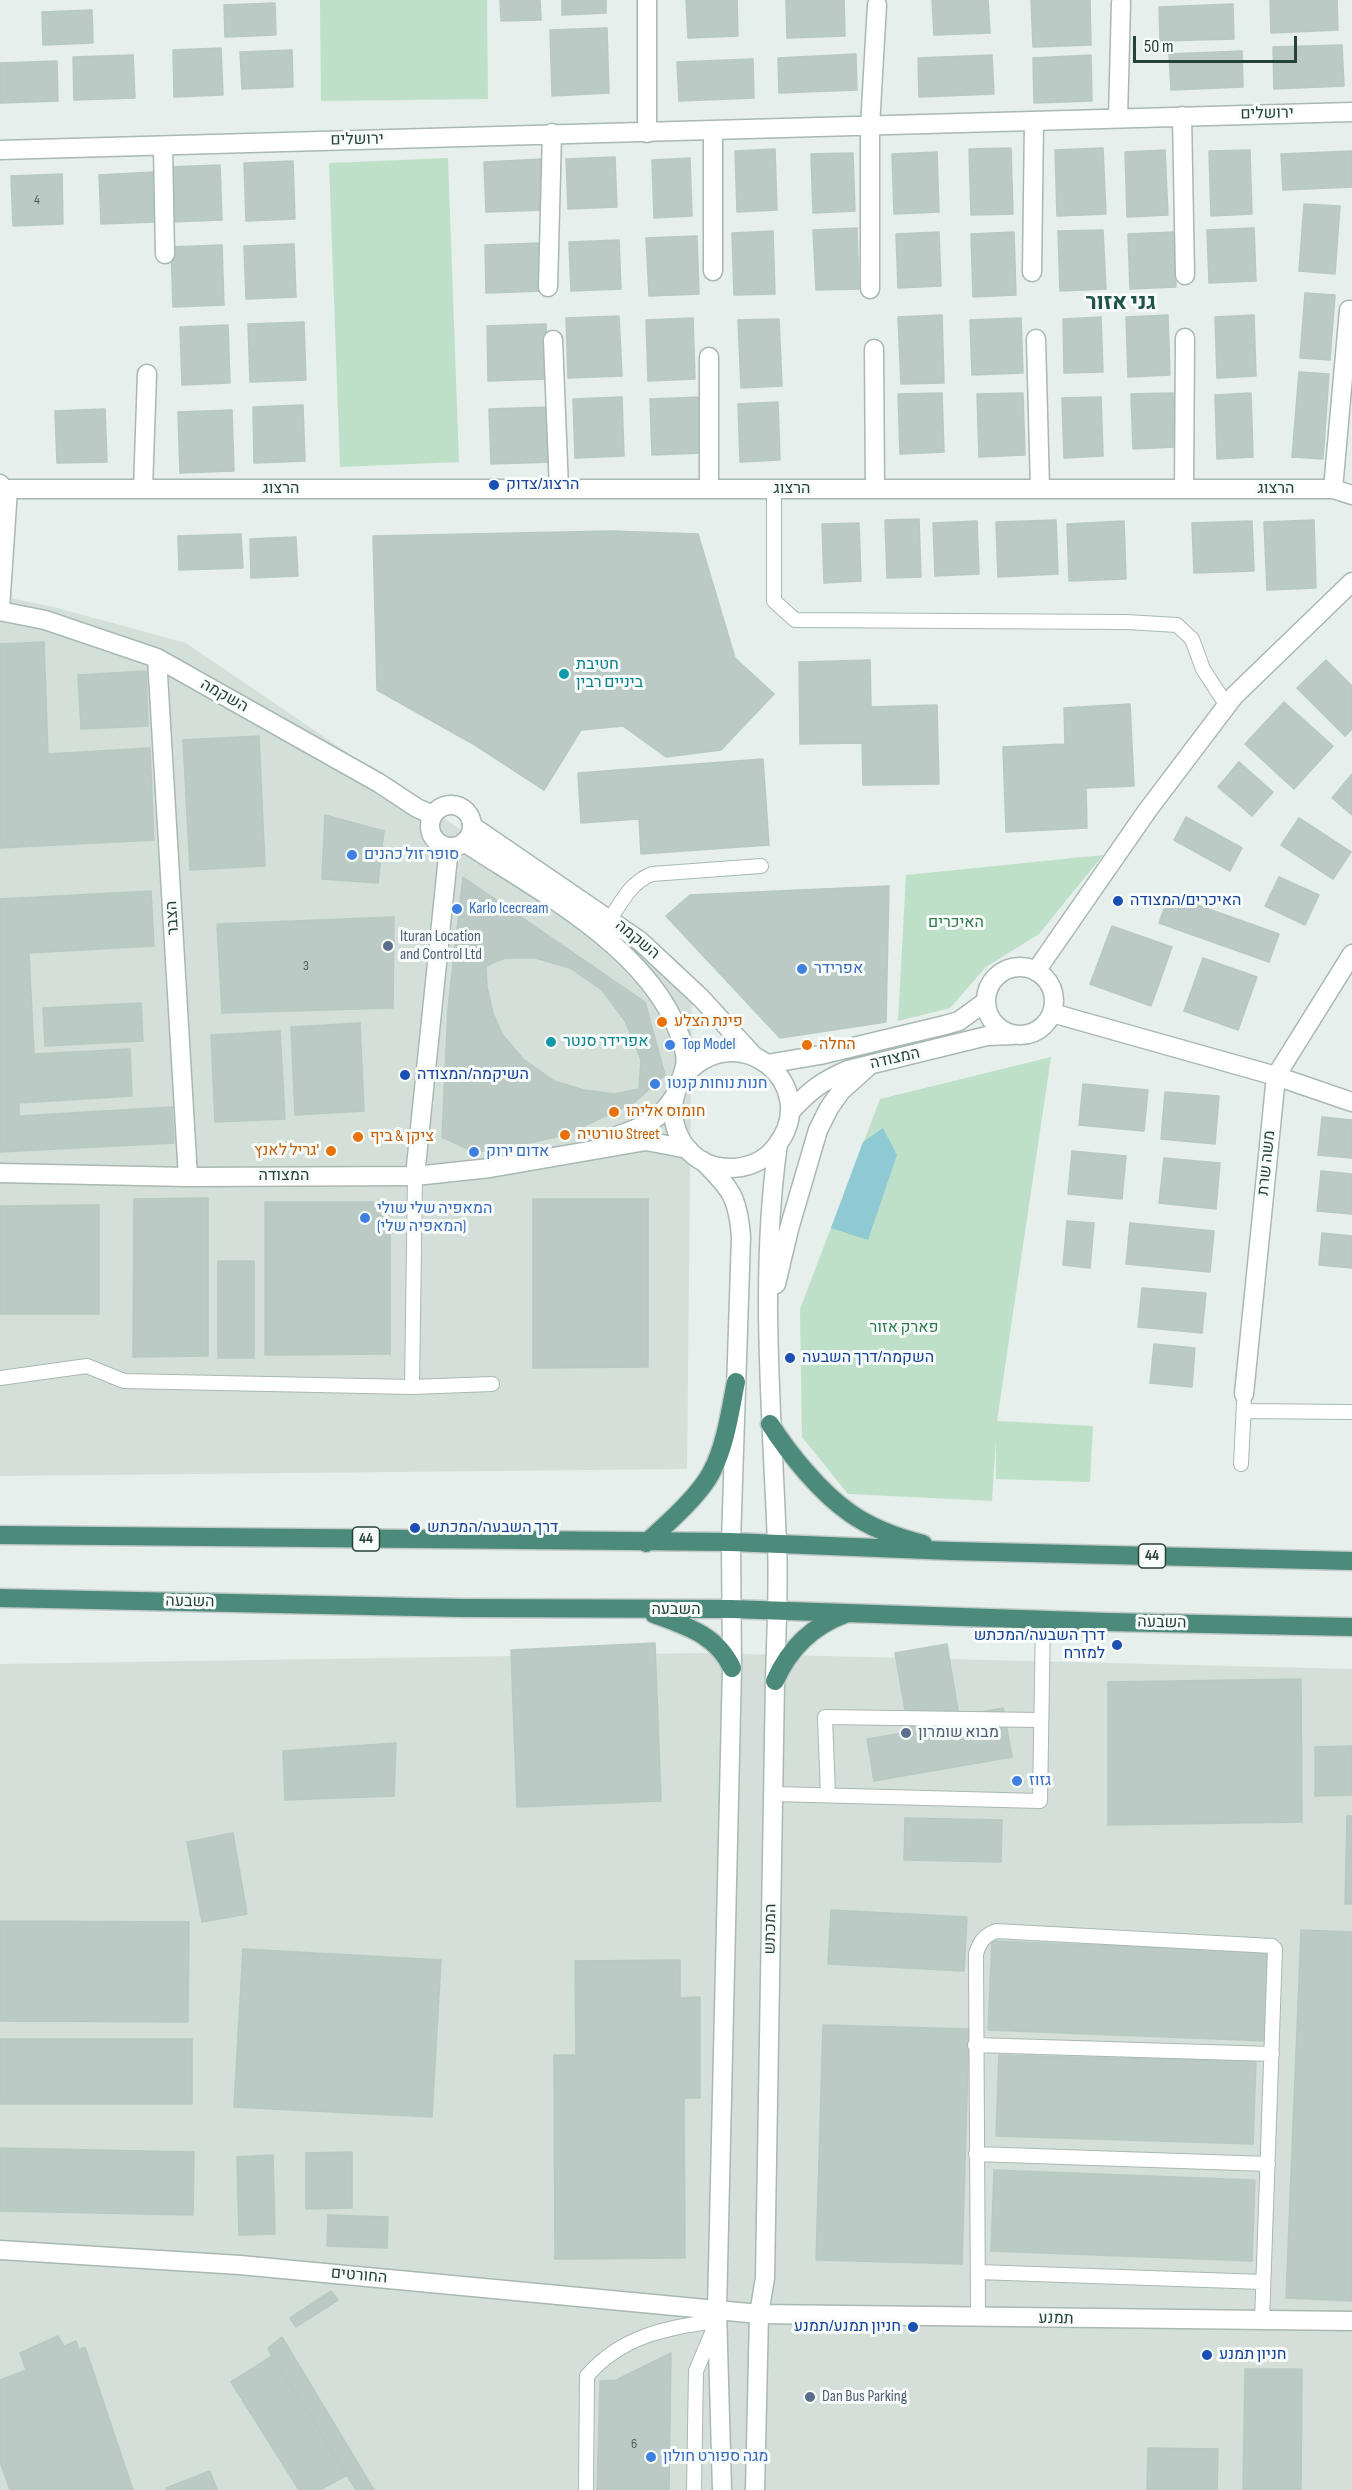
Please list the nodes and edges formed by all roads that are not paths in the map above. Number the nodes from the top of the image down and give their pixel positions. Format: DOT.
graph roads {
  1 [pos="647,0"];
  2 [pos="1120,3"];
  3 [pos="877,5"];
  4 [pos="1352,112"];
  5 [pos="1182,116"];
  6 [pos="1118,118"];
  7 [pos="1034,121"];
  8 [pos="870,126"];
  9 [pos="713,130"];
  10 [pos="552,133"];
  11 [pos="647,133"];
  12 [pos="163,147"];
  13 [pos="0,150"];
  14 [pos="165,254"];
  15 [pos="713,271"];
  16 [pos="1032,272"];
  17 [pos="1185,275"];
  18 [pos="548,286"];
  19 [pos="870,289"];
  20 [pos="1349,310"];
  21 [pos="1185,338"];
  22 [pos="1036,339"];
  23 [pos="553,340"];
  24 [pos="874,350"];
  25 [pos="709,357"];
  26 [pos="147,374"];
  27 [pos="4,487"];
  28 [pos="1040,488"];
  29 [pos="1184,488"];
  30 [pos="143,489"];
  31 [pos="559,489"];
  32 [pos="709,489"];
  33 [pos="774,489"];
  34 [pos="875,489"];
  35 [pos="1333,489"];
  36 [pos="1352,495"];
  37 [pos="1352,582"];
  38 [pos="0,610"];
  39 [pos="157,658"];
  40 [pos="1227,706"];
  41 [pos="433,815"];
  42 [pos="462,838"];
  43 [pos="762,866"];
  44 [pos="610,919"];
  45 [pos="1352,954"];
  46 [pos="1036,970"];
  47 [pos="985,1002"];
  48 [pos="1052,1013"];
  49 [pos="1013,1035"];
  50 [pos="761,1060"];
  51 [pos="870,1065"];
  52 [pos="1276,1076"];
  53 [pos="683,1077"];
  54 [pos="674,1097"];
  55 [pos="1352,1102"];
  56 [pos="789,1112"];
  57 [pos="778,1144"];
  58 [pos="688,1149"];
  59 [pos="567,1155"];
  60 [pos="703,1161"];
  61 [pos="0,1173"];
  62 [pos="416,1176"];
  63 [pos="188,1177"];
  64 [pos="768,1320"];
  65 [pos="0,1378"];
  66 [pos="736,1382"];
  67 [pos="492,1384"];
  68 [pos="412,1387"];
  69 [pos="1244,1402"];
  70 [pos="1352,1412"];
  71 [pos="770,1424"];
  72 [pos="1241,1464"];
  73 [pos="0,1535"];
  74 [pos="731,1542"];
  75 [pos="646,1543"];
  76 [pos="777,1544"];
  77 [pos="951,1551"];
  78 [pos="1352,1561"];
  79 [pos="0,1598"];
  80 [pos="731,1609"];
  81 [pos="641,1610"];
  82 [pos="778,1611"];
  83 [pos="850,1612"];
  84 [pos="1043,1620"];
  85 [pos="1352,1627"];
  86 [pos="732,1668"];
  87 [pos="775,1681"];
  88 [pos="1040,1720"];
  89 [pos="774,1794"];
  90 [pos="828,1795"];
  91 [pos="975,2045"];
  92 [pos="1272,2054"];
  93 [pos="976,2154"];
  94 [pos="1268,2164"];
  95 [pos="0,2250"];
  96 [pos="978,2272"];
  97 [pos="1263,2282"];
  98 [pos="759,2314"];
  99 [pos="717,2316"];
  100 [pos="978,2318"];
  101 [pos="1262,2320"];
  102 [pos="1352,2322"];
  103 [pos="586,2490"];
  104 [pos="694,2490"];
  105 [pos="722,2490"];
  106 [pos="755,2490"];
  1 -- 11 [label="street"];
  2 -- 6 [label="street"];
  3 -- 8 [label="street"];
  4 -- 5 [label="street, ירושלים"];
  5 -- 6 [label="street, ירושלים"];
  5 -- 17 [label="street"];
  6 -- 7 [label="street, ירושלים"];
  7 -- 8 [label="street, ירושלים"];
  7 -- 16 [label="street"];
  8 -- 9 [label="street, ירושלים"];
  8 -- 19 [label="street"];
  9 -- 11 [label="street, ירושלים"];
  9 -- 15 [label="street"];
  10 -- 11 [label="street, ירושלים"];
  10 -- 12 [label="street, ירושלים"];
  10 -- 18 [label="street"];
  12 -- 13 [label="street, ירושלים"];
  12 -- 14 [label="street"];
  20 -- 35 [label="street"];
  21 -- 29 [label="street"];
  22 -- 28 [label="street"];
  23 -- 31 [label="street"];
  24 -- 34 [label="street"];
  25 -- 32 [label="street"];
  26 -- 30 [label="street"];
  27 -- 30 [label="street, הרצוג"];
  27 -- 38 [label="street"];
  28 -- 29 [label="street, הרצוג"];
  28 -- 34 [label="street, הרצוג"];
  29 -- 35 [label="street, הרצוג"];
  30 -- 31 [label="street, הרצוג"];
  31 -- 32 [label="street, הרצוג"];
  32 -- 33 [label="street, הרצוג"];
  33 -- 34 [label="street, הרצוג"];
  33 -- 40 [label="lane"];
  35 -- 36 [label="street, הרצוג"];
  37 -- 40 [label="street"];
  38 -- 39 [label="street, השקמה"];
  39 -- 41 [label="street, השקמה"];
  39 -- 63 [label="street, הצבר"];
  40 -- 46 [label="street"];
  41 -- 42 [label="street"];
  41 -- 42 [label="street"];
  42 -- 44 [label="street, השקמה"];
  42 -- 53 [label="street, השקמה"];
  42 -- 62 [label="street"];
  43 -- 44 [label="lane"];
  44 -- 50 [label="street, השקמה"];
  45 -- 52 [label="street, משה שרת"];
  46 -- 47 [label="street"];
  46 -- 48 [label="street"];
  47 -- 49 [label="street"];
  47 -- 50 [label="street, המצודה"];
  48 -- 49 [label="street"];
  48 -- 52 [label="street"];
  49 -- 51 [label="street, המצודה"];
  50 -- 53 [label="street"];
  50 -- 56 [label="street"];
  51 -- 56 [label="street, המצודה"];
  51 -- 64 [label="street"];
  52 -- 55 [label="street"];
  52 -- 69 [label="street, משה שרת"];
  53 -- 54 [label="street"];
  54 -- 58 [label="street"];
  54 -- 59 [label="street, המצודה"];
  56 -- 57 [label="street"];
  57 -- 60 [label="street"];
  57 -- 64 [label="street"];
  58 -- 59 [label="street, המצודה"];
  58 -- 60 [label="street"];
  59 -- 62 [label="street, המצודה"];
  60 -- 66 [label="street"];
  61 -- 63 [label="street, המצודה"];
  62 -- 63 [label="street, המצודה"];
  62 -- 68 [label="lane"];
  64 -- 71 [label="street, המכתש"];
  65 -- 68 [label="lane"];
  66 -- 74 [label="street"];
  66 -- 75 [label="highway"];
  67 -- 68 [label="lane"];
  69 -- 70 [label="lane"];
  69 -- 72 [label="lane"];
  71 -- 76 [label="street, המכתש"];
  71 -- 77 [label="highway"];
  73 -- 75 [label="highway, 44"];
  74 -- 75 [label="highway, 44"];
  74 -- 76 [label="highway, 44"];
  74 -- 80 [label="street"];
  76 -- 77 [label="highway, 44"];
  76 -- 82 [label="street, המכתש"];
  77 -- 78 [label="highway, 44"];
  79 -- 81 [label="highway, השבעה"];
  80 -- 81 [label="highway, השבעה"];
  80 -- 82 [label="highway, השבעה"];
  80 -- 86 [label="street"];
  81 -- 86 [label="highway"];
  82 -- 83 [label="highway, השבעה"];
  82 -- 87 [label="street, המכתש"];
  83 -- 84 [label="highway, השבעה"];
  83 -- 87 [label="highway"];
  84 -- 85 [label="highway, השבעה"];
  84 -- 88 [label="lane"];
  86 -- 99 [label="street"];
  87 -- 89 [label="street, המכתש"];
  88 -- 90 [label="lane"];
  88 -- 90 [label="lane"];
  89 -- 90 [label="lane"];
  89 -- 98 [label="street, המכתש"];
  91 -- 92 [label="lane"];
  91 -- 92 [label="lane"];
  91 -- 93 [label="lane"];
  92 -- 94 [label="lane"];
  93 -- 94 [label="lane"];
  93 -- 96 [label="lane"];
  94 -- 97 [label="lane"];
  95 -- 99 [label="street, החורטים"];
  96 -- 97 [label="lane"];
  96 -- 100 [label="lane"];
  97 -- 101 [label="lane"];
  98 -- 99 [label="street"];
  98 -- 100 [label="street, תמנע"];
  98 -- 106 [label="street, המכתש"];
  99 -- 103 [label="lane"];
  99 -- 104 [label="lane"];
  99 -- 105 [label="street"];
  100 -- 101 [label="street, תמנע"];
  101 -- 102 [label="street, תמנע"];
}
